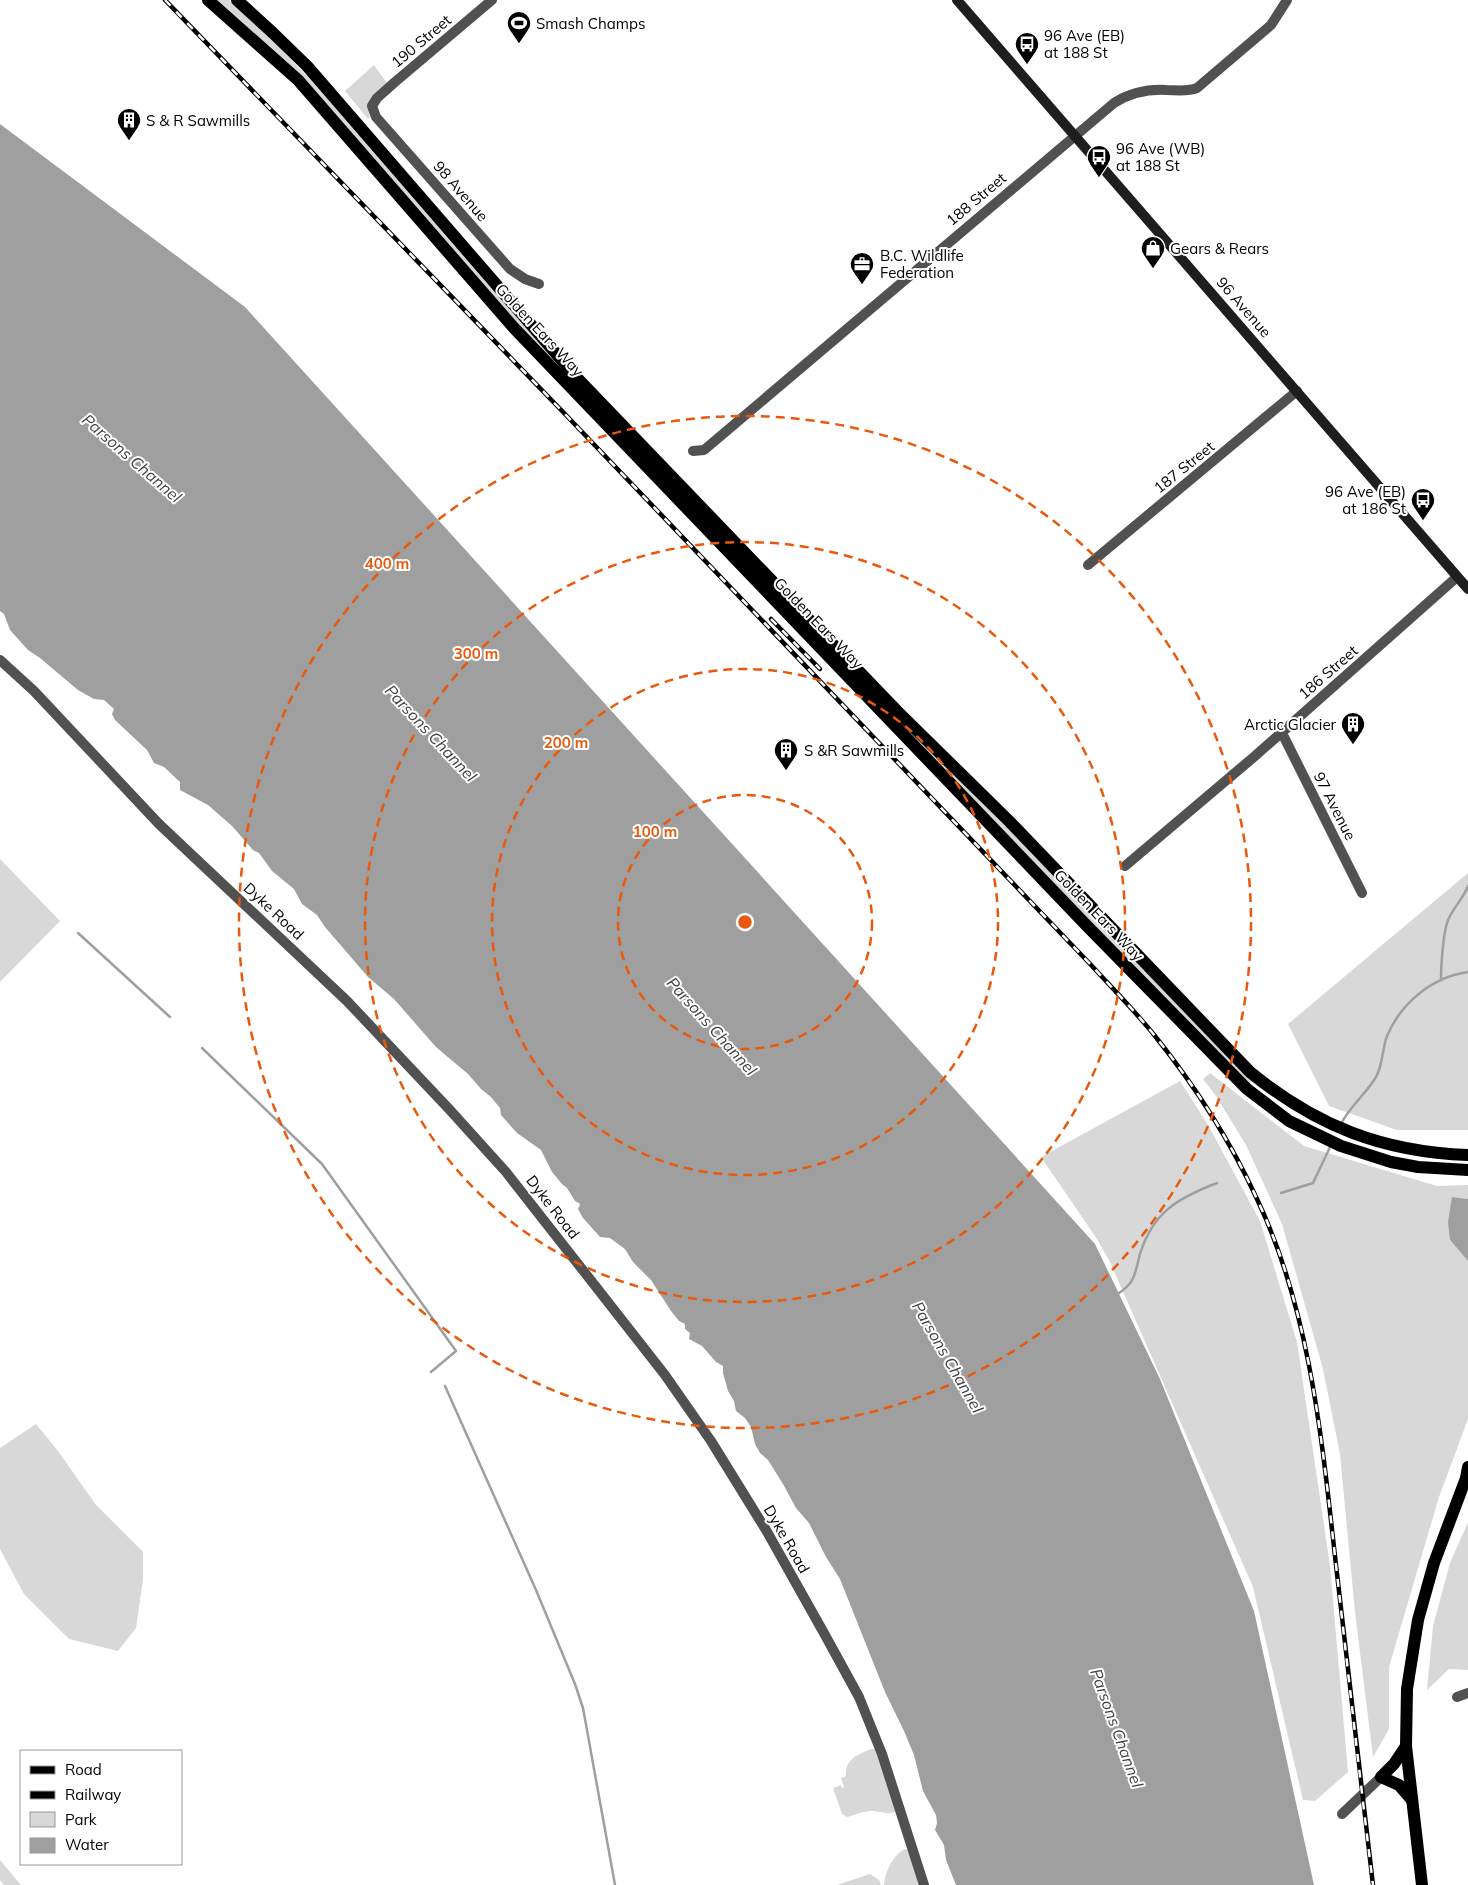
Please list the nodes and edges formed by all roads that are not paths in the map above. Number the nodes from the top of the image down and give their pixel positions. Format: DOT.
graph roads {
  1 [pos="208,0"];
  2 [pos="237,0"];
  3 [pos="492,0"];
  4 [pos="958,0"];
  5 [pos="1287,0"];
  6 [pos="372,106"];
  7 [pos="1075,136"];
  8 [pos="540,284"];
  9 [pos="1297,391"];
  10 [pos="693,451"];
  11 [pos="1088,565"];
  12 [pos="1457,577"];
  13 [pos="1468,589"];
  14 [pos="0,660"];
  15 [pos="1282,733"];
  16 [pos="1125,866"];
  17 [pos="1362,893"];
  18 [pos="1468,1155"];
  19 [pos="1468,1170"];
  20 [pos="1467,1474"];
  21 [pos="1468,1693"];
  22 [pos="1457,1697"];
  23 [pos="1406,1746"];
  24 [pos="1381,1777"];
  25 [pos="1412,1800"];
  26 [pos="1342,1814"];
  27 [pos="924,1885"];
  28 [pos="1422,1885"];
  1 -- 19 [label="main road, Golden Ears Way"];
  2 -- 18 [label="main road, Golden Ears Way"];
  3 -- 6 [label="street, 190 Street"];
  4 -- 7 [label="main road, 96 Avenue"];
  5 -- 7 [label="street, 188 Street"];
  6 -- 8 [label="street, 98 Avenue"];
  7 -- 9 [label="main road, 96 Avenue"];
  7 -- 10 [label="street, 188 Street"];
  9 -- 11 [label="street, 187 Street"];
  9 -- 12 [label="main road, 96 Avenue"];
  12 -- 13 [label="main road, 96 Avenue"];
  12 -- 15 [label="street, 186 Street"];
  14 -- 27 [label="street, Dyke Road"];
  15 -- 16 [label="street, 186 Street"];
  15 -- 17 [label="street, 97 Avenue"];
  20 -- 23 [label="main road"];
  21 -- 22 [label="street"];
  23 -- 24 [label="main road"];
  23 -- 25 [label="main road"];
  24 -- 25 [label="main road"];
  24 -- 26 [label="street"];
  25 -- 28 [label="main road"];
}
